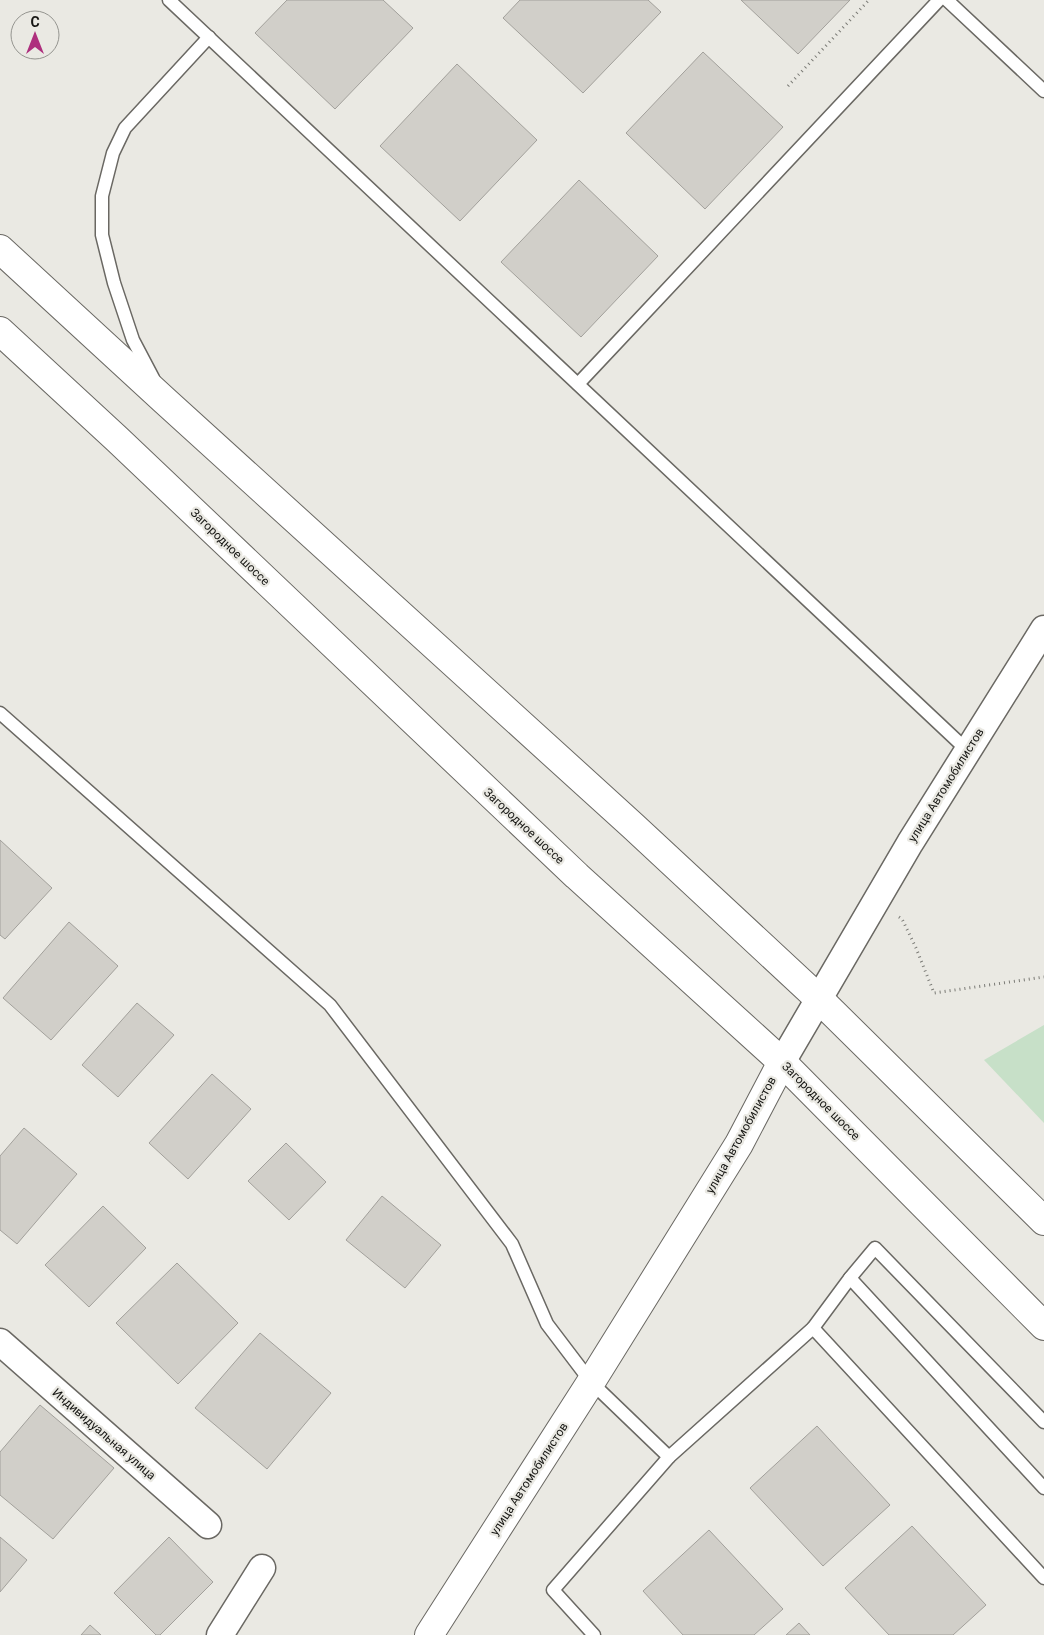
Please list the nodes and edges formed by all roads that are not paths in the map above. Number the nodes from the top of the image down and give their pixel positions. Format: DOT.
graph roads {
  1 [pos="169,0"];
  2 [pos="940,0"];
  3 [pos="947,0"];
  4 [pos="209,38"];
  5 [pos="1044,91"];
  6 [pos="0,249"];
  7 [pos="0,331"];
  8 [pos="578,384"];
  9 [pos="164,400"];
  10 [pos="1044,629"];
  11 [pos="0,713"];
  12 [pos="968,751"];
  13 [pos="818,998"];
  14 [pos="782,1062"];
  15 [pos="1044,1221"];
  16 [pos="850,1278"];
  17 [pos="1044,1326"];
  18 [pos="813,1328"];
  19 [pos="0,1342"];
  20 [pos="591,1382"];
  21 [pos="1044,1422"];
  22 [pos="669,1457"];
  23 [pos="1044,1488"];
  24 [pos="208,1525"];
  25 [pos="262,1568"];
  26 [pos="1044,1578"];
  27 [pos="220,1635"];
  28 [pos="429,1635"];
  29 [pos="594,1635"];
  1 -- 4 [label="lane"];
  2 -- 8 [label="lane"];
  3 -- 5 [label="lane"];
  4 -- 8 [label="lane"];
  4 -- 9 [label="lane"];
  6 -- 9 [label="main road"];
  7 -- 14 [label="main road, Загородное шоссе"];
  8 -- 12 [label="lane"];
  9 -- 13 [label="main road"];
  10 -- 12 [label="street, улица Автомобилистов"];
  11 -- 20 [label="lane"];
  12 -- 13 [label="street, улица Автомобилистов"];
  13 -- 14 [label="street, улица Автомобилистов"];
  13 -- 15 [label="main road"];
  14 -- 17 [label="main road, Загородное шоссе"];
  14 -- 20 [label="main road, улица Автомобилистов"];
  16 -- 18 [label="lane"];
  16 -- 21 [label="lane"];
  16 -- 23 [label="lane"];
  18 -- 22 [label="lane"];
  18 -- 26 [label="lane"];
  19 -- 24 [label="street, Индивидуальная улица"];
  20 -- 22 [label="lane"];
  20 -- 28 [label="main road, улица Автомобилистов"];
  22 -- 29 [label="lane"];
  25 -- 27 [label="street"];
}
